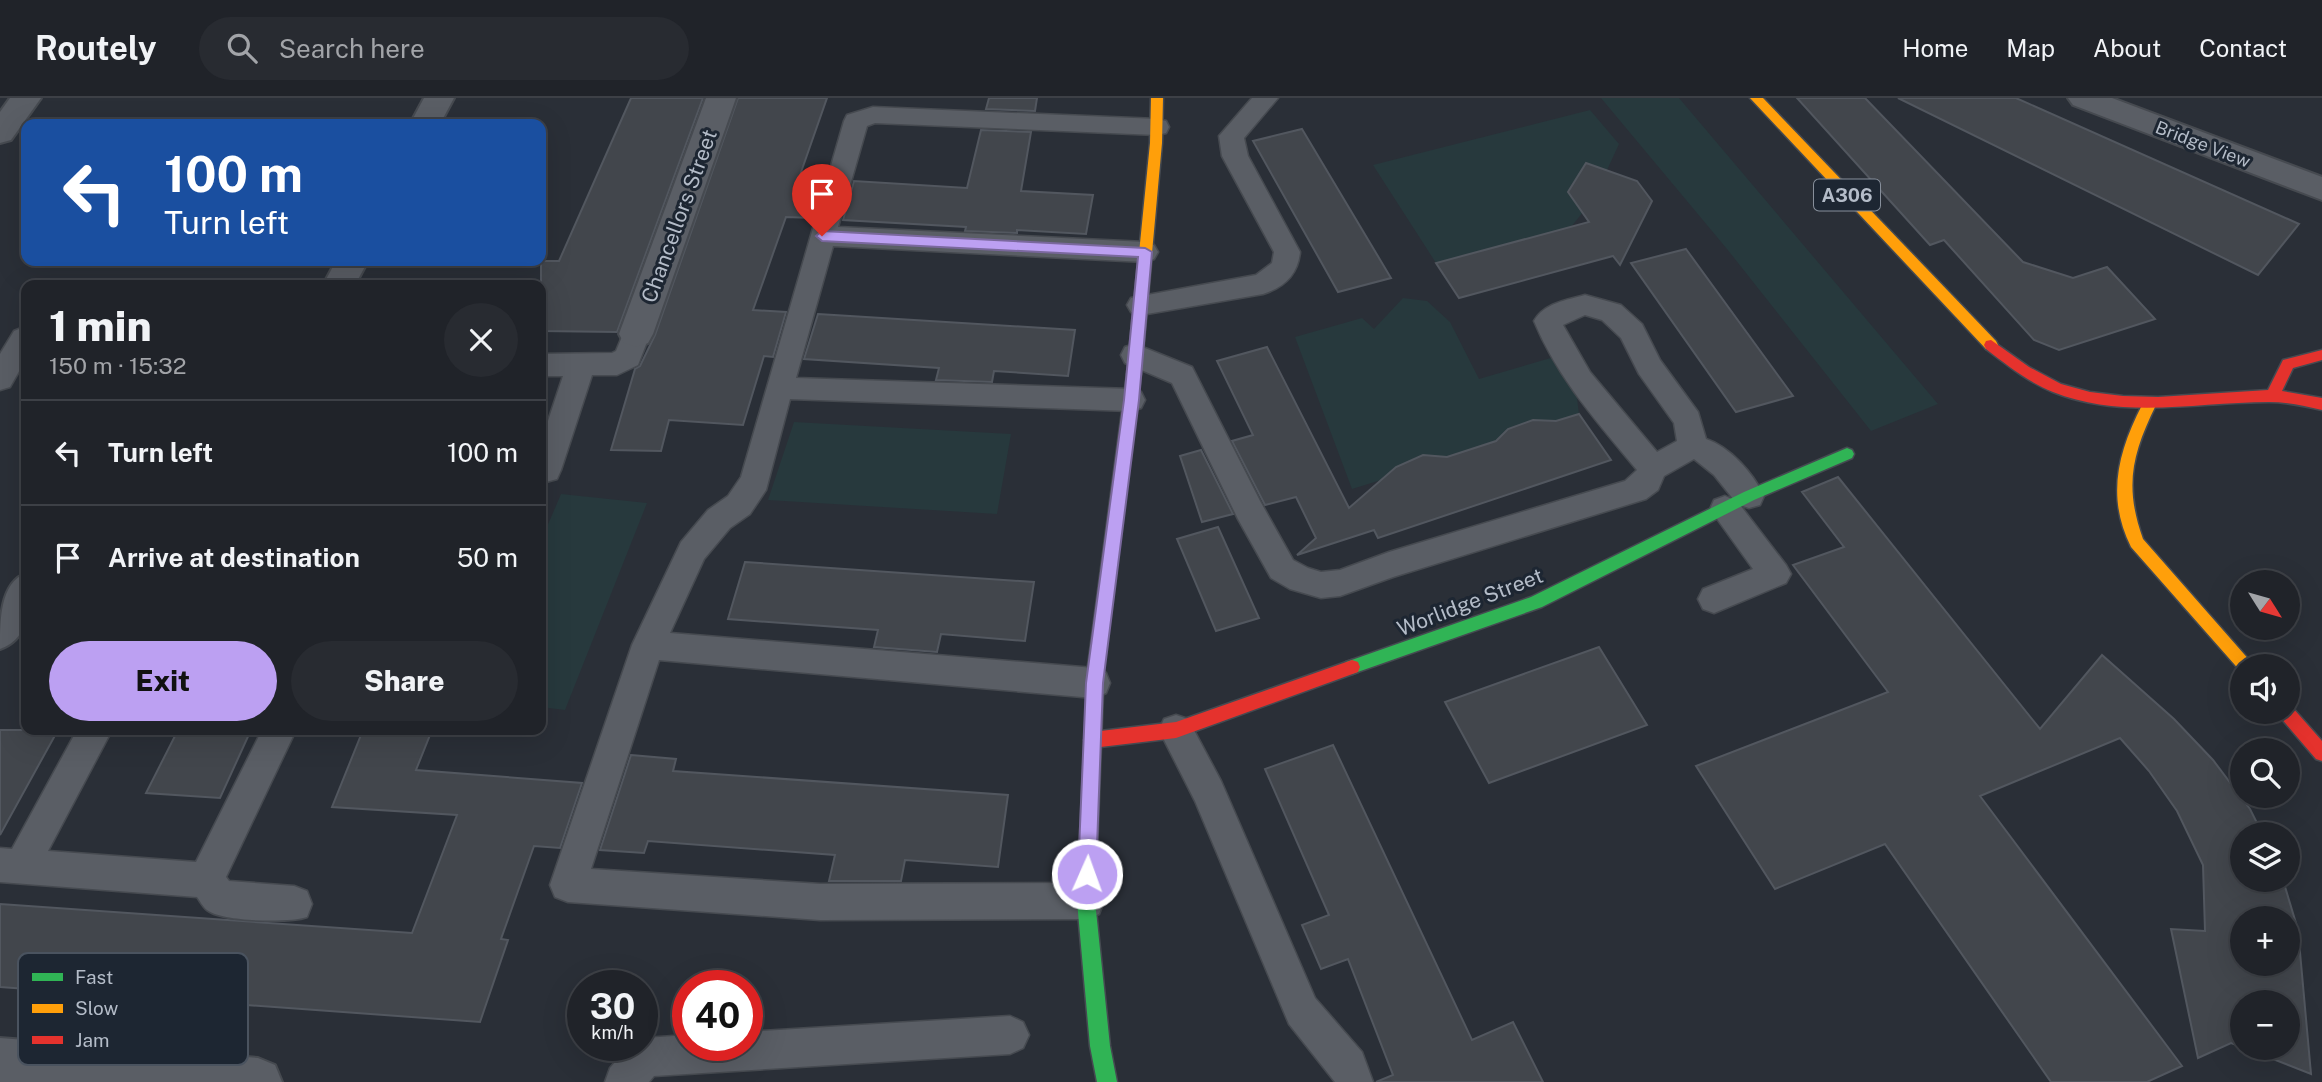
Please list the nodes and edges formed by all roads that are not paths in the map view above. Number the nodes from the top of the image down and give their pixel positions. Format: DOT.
graph roads {
  1 [pos="26,98"];
  2 [pos="439,98"];
  3 [pos="721,98"];
  4 [pos="1157,98"];
  5 [pos="1266,98"];
  6 [pos="1756,98"];
  7 [pos="2083,98"];
  8 [pos="428,119"];
  9 [pos="1157,127"];
  10 [pos="0,132"];
  11 [pos="2322,190"];
  12 [pos="822,236"];
  13 [pos="1145,252"];
  14 [pos="1141,304"];
  15 [pos="636,334"];
  16 [pos="17,338"];
  17 [pos="1135,355"];
  18 [pos="2322,355"];
  19 [pos="546,365"];
  20 [pos="581,365"];
  21 [pos="0,379"];
  22 [pos="779,388"];
  23 [pos="2272,396"];
  24 [pos="1132,400"];
  25 [pos="2322,404"];
  26 [pos="2149,405"];
  27 [pos="1692,446"];
  28 [pos="1847,454"];
  29 [pos="1653,468"];
  30 [pos="546,470"];
  31 [pos="1737,502"];
  32 [pos="21,597"];
  33 [pos="1714,599"];
  34 [pos="0,632"];
  35 [pos="648,645"];
  36 [pos="2234,654"];
  37 [pos="1094,683"];
  38 [pos="2297,724"];
  39 [pos="1176,730"];
  40 [pos="92,735"];
  41 [pos="277,735"];
  42 [pos="1092,740"];
  43 [pos="2322,753"];
  44 [pos="11,866"];
  45 [pos="206,880"];
  46 [pos="1086,901"];
  47 [pos="294,904"];
  48 [pos="1010,1035"];
  49 [pos="0,1061"];
  50 [pos="18,1062"];
  51 [pos="49,1065"];
  52 [pos="258,1082"];
  53 [pos="624,1082"];
  54 [pos="1107,1082"];
  55 [pos="1354,1082"];
  1 -- 10 [label="street"];
  2 -- 8 [label="street"];
  3 -- 15 [label="street, Chancellors Street"];
  4 -- 9 [label="main road"];
  5 -- 14 [label="lane"];
  6 -- 26 [label="main road, A306"];
  7 -- 11 [label="street, Bridge View"];
  9 -- 12 [label="lane"];
  9 -- 13 [label="main road"];
  12 -- 13 [label="lane"];
  12 -- 22 [label="lane"];
  13 -- 14 [label="main road"];
  14 -- 17 [label="main road"];
  15 -- 20 [label="lane"];
  16 -- 21 [label="lane"];
  17 -- 24 [label="main road"];
  17 -- 29 [label="lane"];
  18 -- 23 [label="main road"];
  19 -- 20 [label="lane"];
  20 -- 30 [label="lane"];
  22 -- 24 [label="lane"];
  22 -- 35 [label="lane"];
  23 -- 25 [label="main road, A306"];
  23 -- 26 [label="main road, A306"];
  24 -- 37 [label="main road"];
  26 -- 36 [label="main road"];
  27 -- 29 [label="lane"];
  27 -- 29 [label="lane"];
  27 -- 31 [label="lane"];
  28 -- 31 [label="main road, Worlidge Street"];
  31 -- 33 [label="lane"];
  31 -- 39 [label="main road, Worlidge Street"];
  32 -- 34 [label="street"];
  35 -- 37 [label="lane"];
  35 -- 46 [label="lane"];
  37 -- 42 [label="main road"];
  38 -- 43 [label="main road"];
  39 -- 42 [label="main road, Worlidge Street"];
  39 -- 55 [label="lane"];
  40 -- 44 [label="lane"];
  41 -- 45 [label="lane"];
  42 -- 46 [label="main road"];
  44 -- 45 [label="lane"];
  45 -- 47 [label="lane"];
  46 -- 54 [label="main road"];
  48 -- 53 [label="lane"];
  49 -- 50 [label="street"];
  51 -- 52 [label="street"];
}
